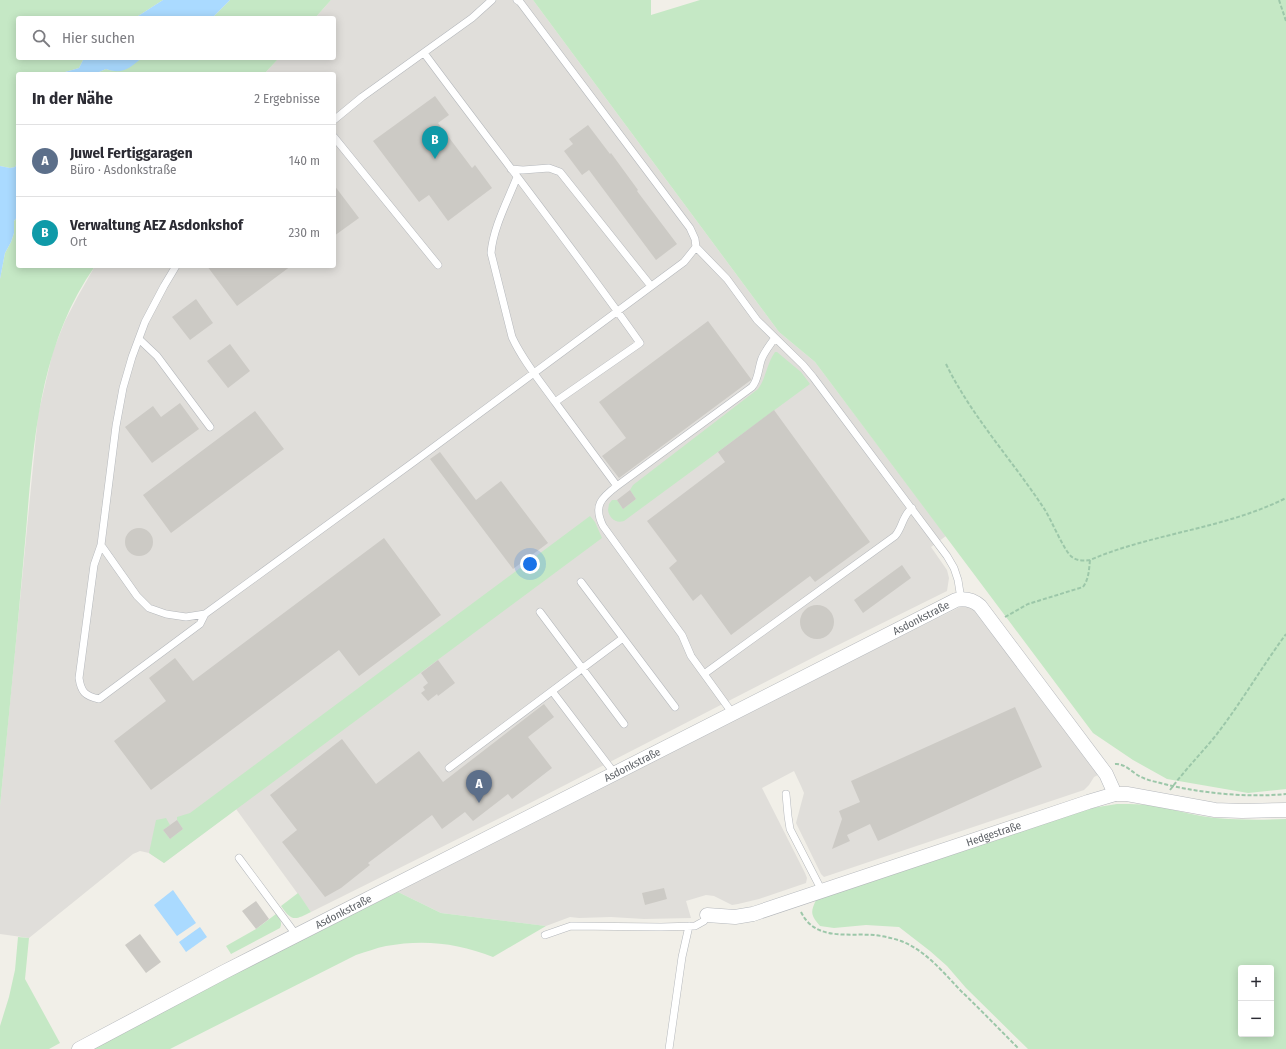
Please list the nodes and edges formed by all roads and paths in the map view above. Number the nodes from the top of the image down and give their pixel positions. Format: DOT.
graph roads {
  1 [pos="492,0"];
  2 [pos="517,0"];
  3 [pos="1279,0"];
  4 [pos="1286,21"];
  5 [pos="424,53"];
  6 [pos="336,118"];
  7 [pos="336,139"];
  8 [pos="511,169"];
  9 [pos="517,177"];
  10 [pos="696,247"];
  11 [pos="438,265"];
  12 [pos="175,268"];
  13 [pos="651,286"];
  14 [pos="617,311"];
  15 [pos="139,338"];
  16 [pos="774,339"];
  17 [pos="946,364"];
  18 [pos="534,372"];
  19 [pos="555,402"];
  20 [pos="210,427"];
  21 [pos="617,486"];
  22 [pos="1286,498"];
  23 [pos="912,508"];
  24 [pos="101,545"];
  25 [pos="1090,560"];
  26 [pos="581,582"];
  27 [pos="961,599"];
  28 [pos="540,612"];
  29 [pos="205,614"];
  30 [pos="994,625"];
  31 [pos="1286,634"];
  32 [pos="623,638"];
  33 [pos="582,668"];
  34 [pos="704,674"];
  35 [pos="552,691"];
  36 [pos="675,707"];
  37 [pos="733,714"];
  38 [pos="624,724"];
  39 [pos="449,768"];
  40 [pos="1104,772"];
  41 [pos="615,774"];
  42 [pos="1172,786"];
  43 [pos="786,794"];
  44 [pos="1115,794"];
  45 [pos="1286,794"];
  46 [pos="1162,800"];
  47 [pos="1286,810"];
  48 [pos="240,858"];
  49 [pos="822,891"];
  50 [pos="795,900"];
  51 [pos="707,915"];
  52 [pos="689,926"];
  53 [pos="545,935"];
  54 [pos="297,936"];
  55 [pos="79,1049"];
  56 [pos="669,1049"];
  57 [pos="1019,1049"];
  1 -- 5 [label="lane"];
  2 -- 10 [label="lane"];
  3 -- 4 [label="path"];
  5 -- 6 [label="lane"];
  5 -- 8 [label="lane"];
  7 -- 11 [label="lane"];
  8 -- 9 [label="lane"];
  8 -- 13 [label="lane"];
  9 -- 14 [label="lane"];
  9 -- 18 [label="lane"];
  10 -- 13 [label="lane"];
  10 -- 16 [label="lane"];
  12 -- 15 [label="lane"];
  13 -- 14 [label="lane"];
  14 -- 18 [label="lane"];
  14 -- 19 [label="lane"];
  15 -- 20 [label="lane"];
  15 -- 24 [label="lane"];
  16 -- 21 [label="lane"];
  16 -- 23 [label="lane"];
  17 -- 25 [label="path"];
  18 -- 19 [label="lane"];
  18 -- 29 [label="lane"];
  19 -- 21 [label="lane"];
  21 -- 34 [label="lane"];
  22 -- 25 [label="path"];
  23 -- 27 [label="lane"];
  23 -- 34 [label="lane"];
  24 -- 29 [label="lane"];
  24 -- 29 [label="lane"];
  25 -- 30 [label="path"];
  26 -- 32 [label="lane"];
  27 -- 30 [label="street, Asdonkstraße"];
  27 -- 37 [label="street, Asdonkstraße"];
  28 -- 33 [label="lane"];
  30 -- 40 [label="street, Asdonkstraße"];
  31 -- 42 [label="path"];
  32 -- 33 [label="lane"];
  32 -- 36 [label="lane"];
  33 -- 35 [label="lane"];
  33 -- 38 [label="lane"];
  34 -- 37 [label="lane"];
  35 -- 39 [label="lane"];
  35 -- 41 [label="lane"];
  37 -- 41 [label="street, Asdonkstraße"];
  40 -- 42 [label="path"];
  40 -- 44 [label="street, Asdonkstraße"];
  41 -- 54 [label="street, Asdonkstraße"];
  42 -- 45 [label="path"];
  42 -- 46 [label="path"];
  43 -- 49 [label="lane"];
  44 -- 46 [label="street, Hedgestraße"];
  44 -- 49 [label="street, Hedgestraße"];
  46 -- 47 [label="street, Hedgestraße"];
  48 -- 54 [label="lane"];
  49 -- 50 [label="street, Hedgestraße"];
  50 -- 51 [label="street, Hedgestraße"];
  50 -- 57 [label="path"];
  51 -- 52 [label="lane"];
  52 -- 53 [label="lane"];
  52 -- 56 [label="lane"];
  54 -- 55 [label="street, Asdonkstraße"];
}
